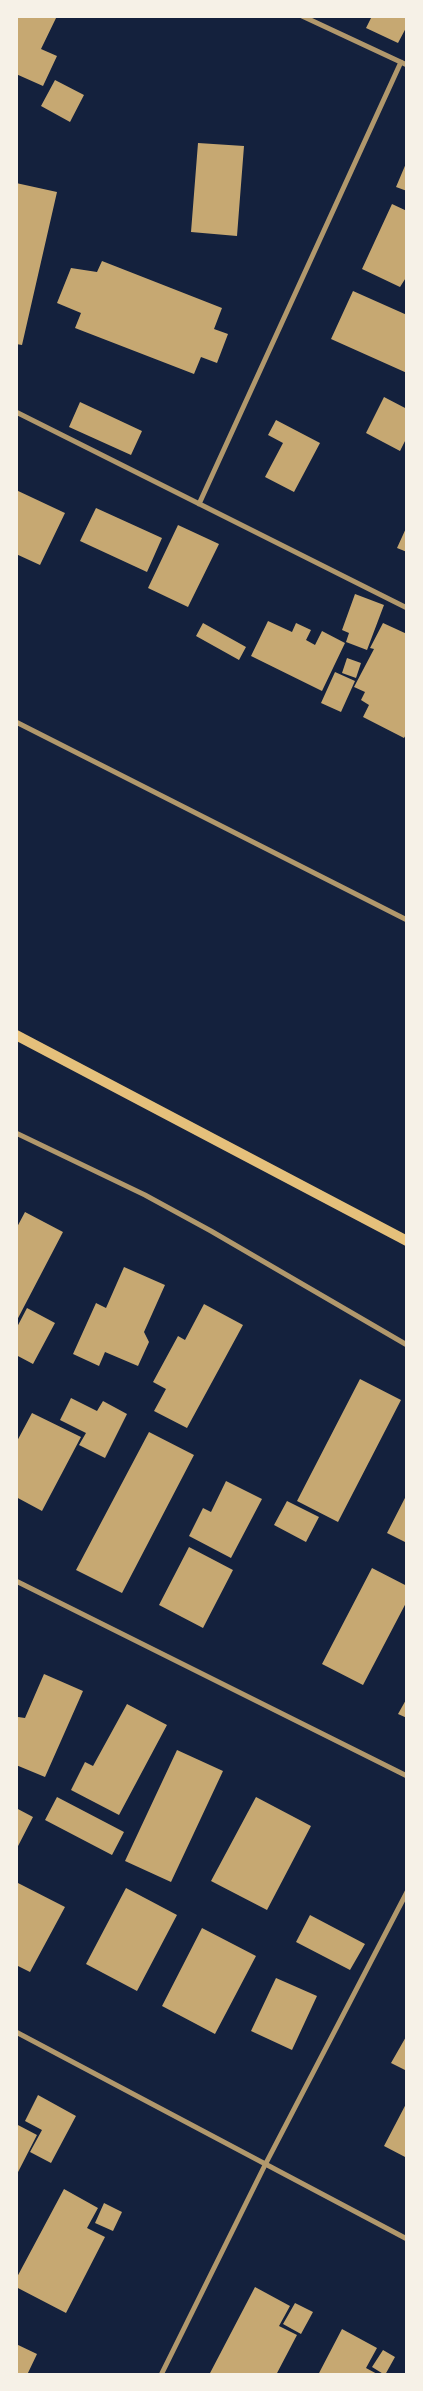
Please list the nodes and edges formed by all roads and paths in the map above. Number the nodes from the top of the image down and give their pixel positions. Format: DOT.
graph roads {
  1 [pos="302,16"];
  2 [pos="404,64"];
  3 [pos="16,412"];
  4 [pos="199,504"];
  5 [pos="407,608"];
  6 [pos="16,722"];
  7 [pos="407,920"];
  8 [pos="16,1035"];
  9 [pos="16,1133"];
  10 [pos="407,1241"];
  11 [pos="407,1345"];
  12 [pos="16,1581"];
  13 [pos="407,1776"];
  14 [pos="407,1892"];
  15 [pos="16,2032"];
  16 [pos="264,2165"];
  17 [pos="407,2239"];
  18 [pos="161,2375"];
  1 -- 2 [label="street"];
  2 -- 4 [label="street"];
  3 -- 4 [label="street"];
  4 -- 5 [label="street"];
  6 -- 7 [label="street"];
  8 -- 10 [label="main road"];
  9 -- 11 [label="street"];
  12 -- 13 [label="street"];
  14 -- 16 [label="street"];
  15 -- 16 [label="street"];
  16 -- 17 [label="street"];
  16 -- 18 [label="street"];
}
